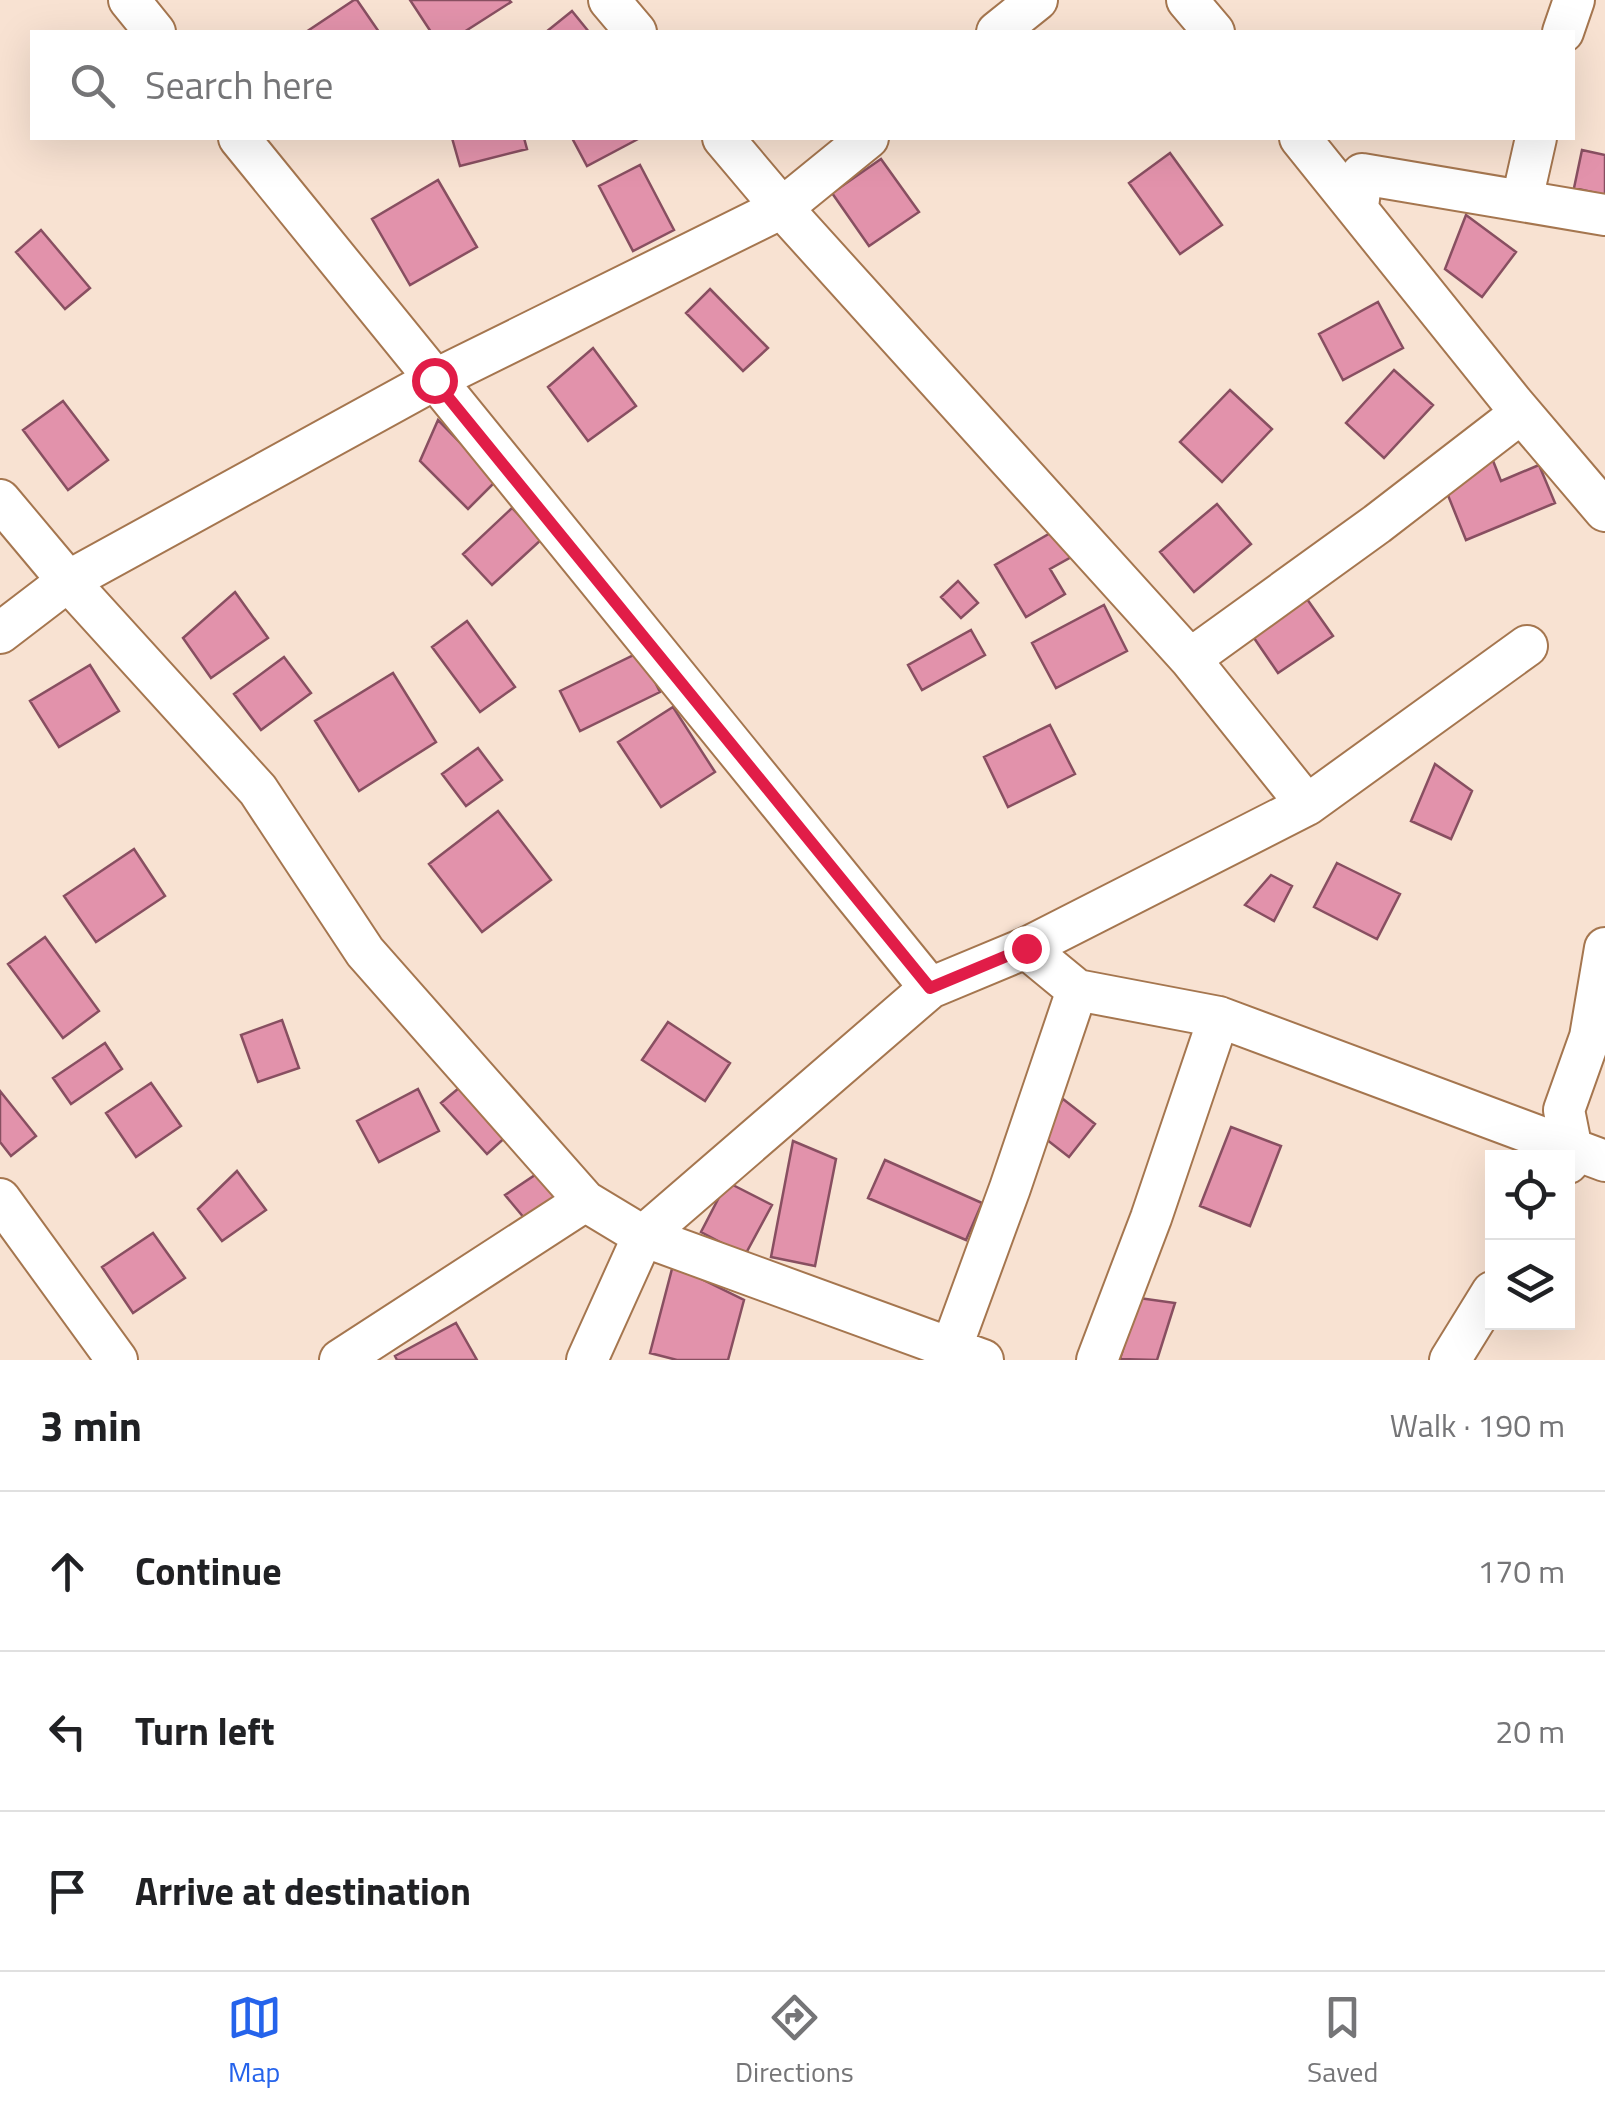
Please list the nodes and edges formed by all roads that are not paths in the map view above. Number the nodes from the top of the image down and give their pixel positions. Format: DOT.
graph roads {
  1 [pos="129,0"];
  2 [pos="609,0"];
  3 [pos="1037,0"];
  4 [pos="1187,0"];
  5 [pos="1574,0"];
  6 [pos="153,30"];
  7 [pos="634,30"];
  8 [pos="1000,30"];
  9 [pos="1212,30"];
  10 [pos="1565,30"];
  11 [pos="241,140"];
  12 [pos="725,140"];
  13 [pos="866,140"];
  14 [pos="1302,140"];
  15 [pos="1536,140"];
  16 [pos="1522,200"];
  17 [pos="1358,207"];
  18 [pos="782,208"];
  19 [pos="1605,216"];
  20 [pos="434,380"];
  21 [pos="1521,413"];
  22 [pos="0,500"];
  23 [pos="1605,511"];
  24 [pos="68,581"];
  25 [pos="0,633"];
  26 [pos="1527,646"];
  27 [pos="1190,659"];
  28 [pos="1307,805"];
  29 [pos="1026,948"];
  30 [pos="1605,948"];
  31 [pos="930,988"];
  32 [pos="1077,990"];
  33 [pos="1219,1017"];
  34 [pos="1582,1158"];
  35 [pos="0,1198"];
  36 [pos="586,1202"];
  37 [pos="643,1236"];
  38 [pos="1485,1303"];
  39 [pos="960,1356"];
  40 [pos="117,1360"];
  41 [pos="340,1360"];
  42 [pos="587,1360"];
  43 [pos="1097,1360"];
  44 [pos="1450,1360"];
  1 -- 6 [label="street"];
  2 -- 7 [label="street"];
  3 -- 8 [label="street"];
  4 -- 9 [label="street"];
  5 -- 10 [label="street"];
  11 -- 20 [label="street"];
  12 -- 18 [label="street"];
  13 -- 18 [label="street"];
  14 -- 17 [label="street"];
  15 -- 16 [label="street"];
  16 -- 17 [label="street"];
  16 -- 19 [label="street"];
  17 -- 21 [label="street"];
  18 -- 20 [label="street"];
  18 -- 27 [label="street"];
  20 -- 24 [label="street"];
  20 -- 31 [label="street"];
  21 -- 23 [label="street"];
  21 -- 27 [label="street"];
  22 -- 24 [label="street"];
  24 -- 25 [label="street"];
  24 -- 36 [label="street"];
  26 -- 28 [label="street"];
  27 -- 28 [label="street"];
  28 -- 29 [label="street"];
  29 -- 31 [label="street"];
  29 -- 32 [label="street"];
  30 -- 34 [label="street"];
  31 -- 37 [label="street"];
  32 -- 33 [label="street"];
  32 -- 39 [label="street"];
  33 -- 34 [label="street"];
  33 -- 43 [label="street"];
  35 -- 40 [label="street"];
  36 -- 37 [label="street"];
  36 -- 41 [label="street"];
  37 -- 39 [label="street"];
  37 -- 42 [label="street"];
  38 -- 44 [label="street"];
}
